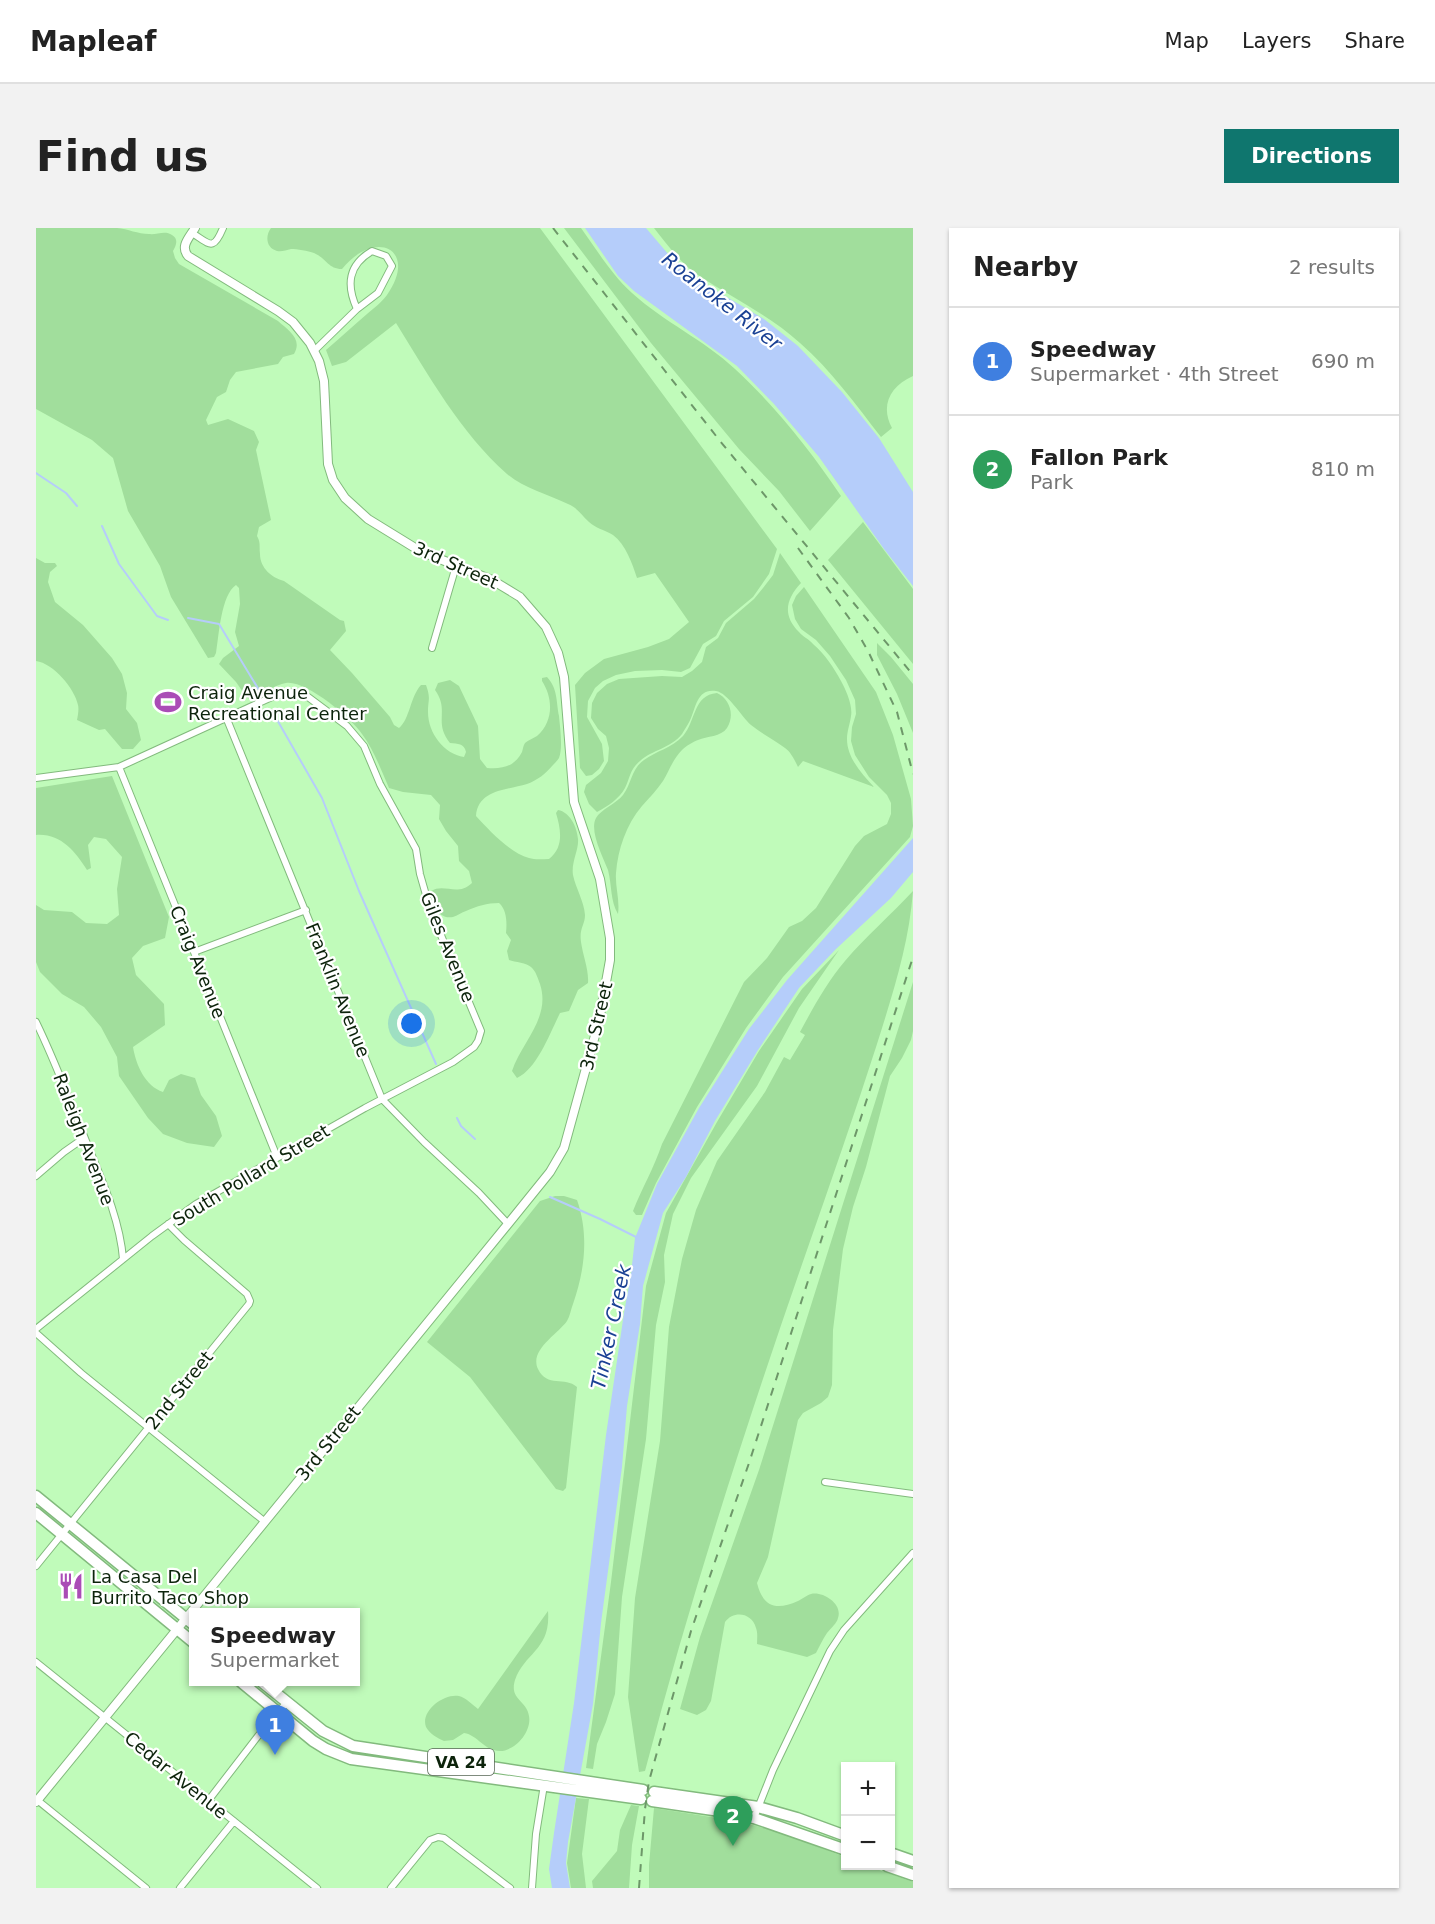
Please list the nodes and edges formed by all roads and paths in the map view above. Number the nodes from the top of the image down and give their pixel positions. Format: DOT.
graph roads {
  1 [pos="223,228"];
  2 [pos="193,231"];
  3 [pos="357,309"];
  4 [pos="315,350"];
  5 [pos="456,566"];
  6 [pos="432,648"];
  7 [pos="226,717"];
  8 [pos="119,766"];
  9 [pos="36,778"];
  10 [pos="306,910"];
  11 [pos="194,952"];
  12 [pos="36,1022"];
  13 [pos="478,1041"];
  14 [pos="382,1099"];
  15 [pos="84,1138"];
  16 [pos="277,1157"];
  17 [pos="36,1176"];
  18 [pos="168,1224"];
  19 [pos="508,1224"];
  20 [pos="123,1259"];
  21 [pos="36,1331"];
  22 [pos="148,1428"];
  23 [pos="825,1482"];
  24 [pos="913,1494"];
  25 [pos="36,1496"];
  26 [pos="36,1513"];
  27 [pos="264,1521"];
  28 [pos="70,1524"];
  29 [pos="62,1534"];
  30 [pos="913,1553"];
  31 [pos="36,1566"];
  32 [pos="199,1608"];
  33 [pos="189,1622"];
  34 [pos="176,1628"];
  35 [pos="189,1639"];
  36 [pos="36,1662"];
  37 [pos="246,1686"];
  38 [pos="267,1686"];
  39 [pos="287,1702"];
  40 [pos="278,1712"];
  41 [pos="104,1717"];
  42 [pos="550,1782"];
  43 [pos="36,1800"];
  44 [pos="208,1801"];
  45 [pos="756,1813"];
  46 [pos="234,1821"];
  47 [pos="841,1834"];
  48 [pos="841,1848"];
  49 [pos="895,1855"];
  50 [pos="913,1862"];
  51 [pos="895,1869"];
  52 [pos="913,1875"];
  53 [pos="146,1888"];
  54 [pos="180,1888"];
  55 [pos="317,1888"];
  56 [pos="391,1888"];
  57 [pos="510,1888"];
  58 [pos="532,1888"];
  1 -- 2 [label="street"];
  2 -- 4 [label="street, 3rd Street"];
  3 -- 3 [label="street"];
  3 -- 4 [label="street"];
  4 -- 5 [label="street, 3rd Street"];
  5 -- 6 [label="street"];
  5 -- 19 [label="street, 3rd Street"];
  7 -- 8 [label="street"];
  7 -- 10 [label="street, Franklin Avenue"];
  7 -- 13 [label="street, Giles Avenue"];
  8 -- 9 [label="street"];
  8 -- 11 [label="street, Craig Avenue"];
  10 -- 11 [label="street"];
  10 -- 14 [label="street, Franklin Avenue"];
  11 -- 16 [label="street, Craig Avenue"];
  12 -- 15 [label="street, Raleigh Avenue"];
  13 -- 14 [label="street, South Pollard Street"];
  14 -- 16 [label="street, South Pollard Street"];
  14 -- 19 [label="street, Franklin Avenue"];
  15 -- 17 [label="street"];
  15 -- 20 [label="street, Raleigh Avenue"];
  16 -- 18 [label="street, South Pollard Street"];
  18 -- 20 [label="street, South Pollard Street"];
  18 -- 22 [label="street, 2nd Street"];
  19 -- 27 [label="street, 3rd Street"];
  20 -- 21 [label="street, South Pollard Street"];
  21 -- 22 [label="street"];
  22 -- 27 [label="street"];
  22 -- 28 [label="street, 2nd Street"];
  23 -- 24 [label="street"];
  25 -- 28 [label="main road"];
  26 -- 29 [label="main road"];
  27 -- 32 [label="street, 3rd Street"];
  28 -- 29 [label="street, 2nd Street"];
  28 -- 33 [label="main road"];
  29 -- 31 [label="street, 2nd Street"];
  29 -- 34 [label="main road"];
  30 -- 45 [label="street"];
  33 -- 34 [label="street, 3rd Street"];
  34 -- 35 [label="main road"];
  34 -- 41 [label="street, 3rd Street"];
  36 -- 41 [label="street, Cedar Avenue"];
  37 -- 40 [label="main road, VA 24"];
  38 -- 39 [label="main road, VA 24"];
  39 -- 40 [label="street"];
  39 -- 42 [label="main road, VA 24"];
  40 -- 42 [label="main road, VA 24"];
  40 -- 44 [label="street"];
  41 -- 43 [label="street, 3rd Street"];
  41 -- 44 [label="street, Cedar Avenue"];
  42 -- 45 [label="main road, VA 24"];
  42 -- 58 [label="street"];
  43 -- 53 [label="street"];
  44 -- 46 [label="street, Cedar Avenue"];
  45 -- 47 [label="main road, VA 24"];
  45 -- 48 [label="main road, VA 24"];
  46 -- 54 [label="street"];
  46 -- 55 [label="street, Cedar Avenue"];
  49 -- 50 [label="main road"];
  51 -- 52 [label="main road"];
  56 -- 57 [label="street"];
}
